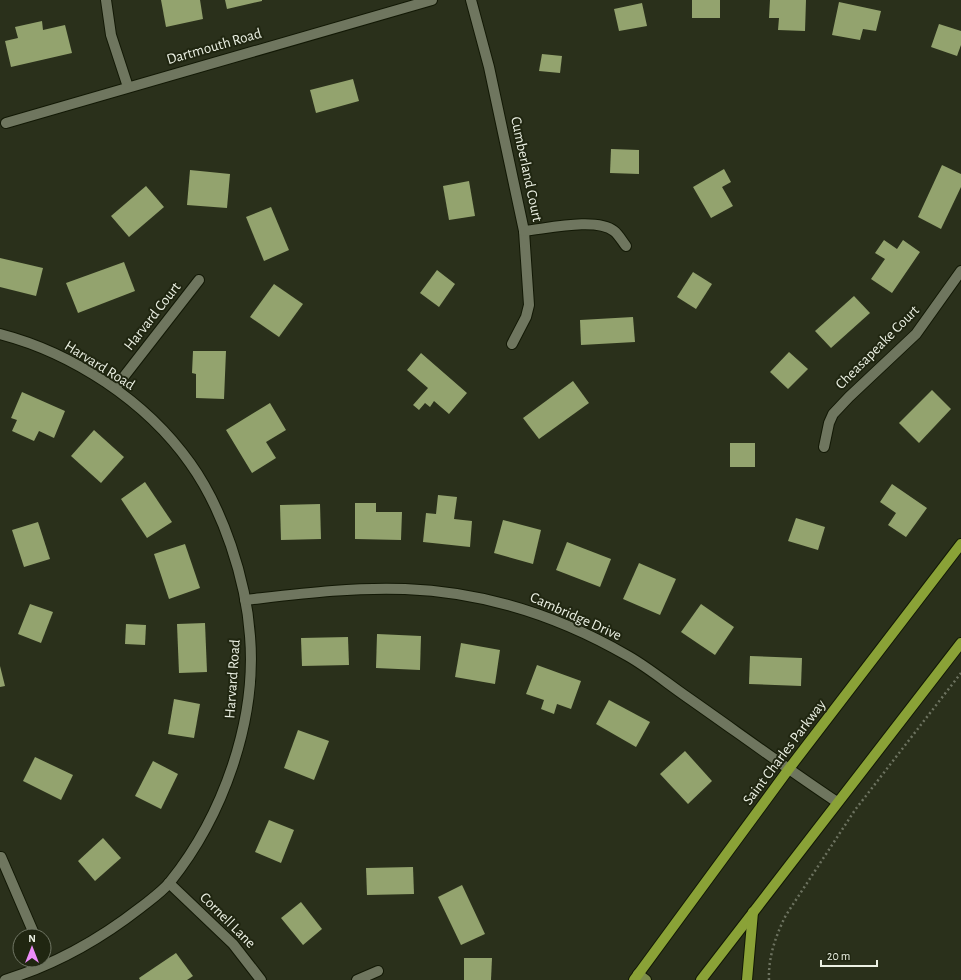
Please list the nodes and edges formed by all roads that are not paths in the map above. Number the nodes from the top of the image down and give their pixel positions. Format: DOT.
graph roads {
  1 [pos="106,0"];
  2 [pos="432,0"];
  3 [pos="471,0"];
  4 [pos="128,87"];
  5 [pos="6,123"];
  6 [pos="524,231"];
  7 [pos="626,246"];
  8 [pos="961,271"];
  9 [pos="199,280"];
  10 [pos="0,334"];
  11 [pos="512,344"];
  12 [pos="115,388"];
  13 [pos="824,447"];
  14 [pos="961,544"];
  15 [pos="245,600"];
  16 [pos="961,643"];
  17 [pos="788,770"];
  18 [pos="837,802"];
  19 [pos="1,857"];
  20 [pos="169,883"];
  21 [pos="753,911"];
  22 [pos="32,928"];
  23 [pos="52,959"];
  24 [pos="35,968"];
  25 [pos="378,972"];
  26 [pos="640,978"];
  27 [pos="5,980"];
  28 [pos="261,980"];
  29 [pos="357,980"];
  30 [pos="701,980"];
  31 [pos="747,980"];
  1 -- 4 [label="street"];
  2 -- 4 [label="street, Dartmouth Road"];
  3 -- 6 [label="street, Cumberland Court"];
  4 -- 5 [label="street, Dartmouth Road"];
  6 -- 7 [label="street"];
  6 -- 11 [label="street, Cumberland Court"];
  8 -- 13 [label="street, Cheasapeake Court"];
  9 -- 12 [label="street, Harvard Court"];
  10 -- 12 [label="street, Harvard Road"];
  12 -- 15 [label="street, Harvard Road"];
  14 -- 17 [label="main road, Saint Charles Parkway"];
  15 -- 17 [label="street, Cambridge Drive"];
  15 -- 20 [label="street, Harvard Road"];
  16 -- 18 [label="main road"];
  17 -- 18 [label="street, Cambridge Drive"];
  17 -- 26 [label="main road, Saint Charles Parkway"];
  18 -- 21 [label="main road"];
  19 -- 22 [label="street"];
  20 -- 23 [label="street, Harvard Road"];
  20 -- 28 [label="street, Cornell Lane"];
  21 -- 30 [label="main road"];
  21 -- 31 [label="main road"];
  24 -- 27 [label="street, Harvard Road"];
  25 -- 29 [label="street"];
}
